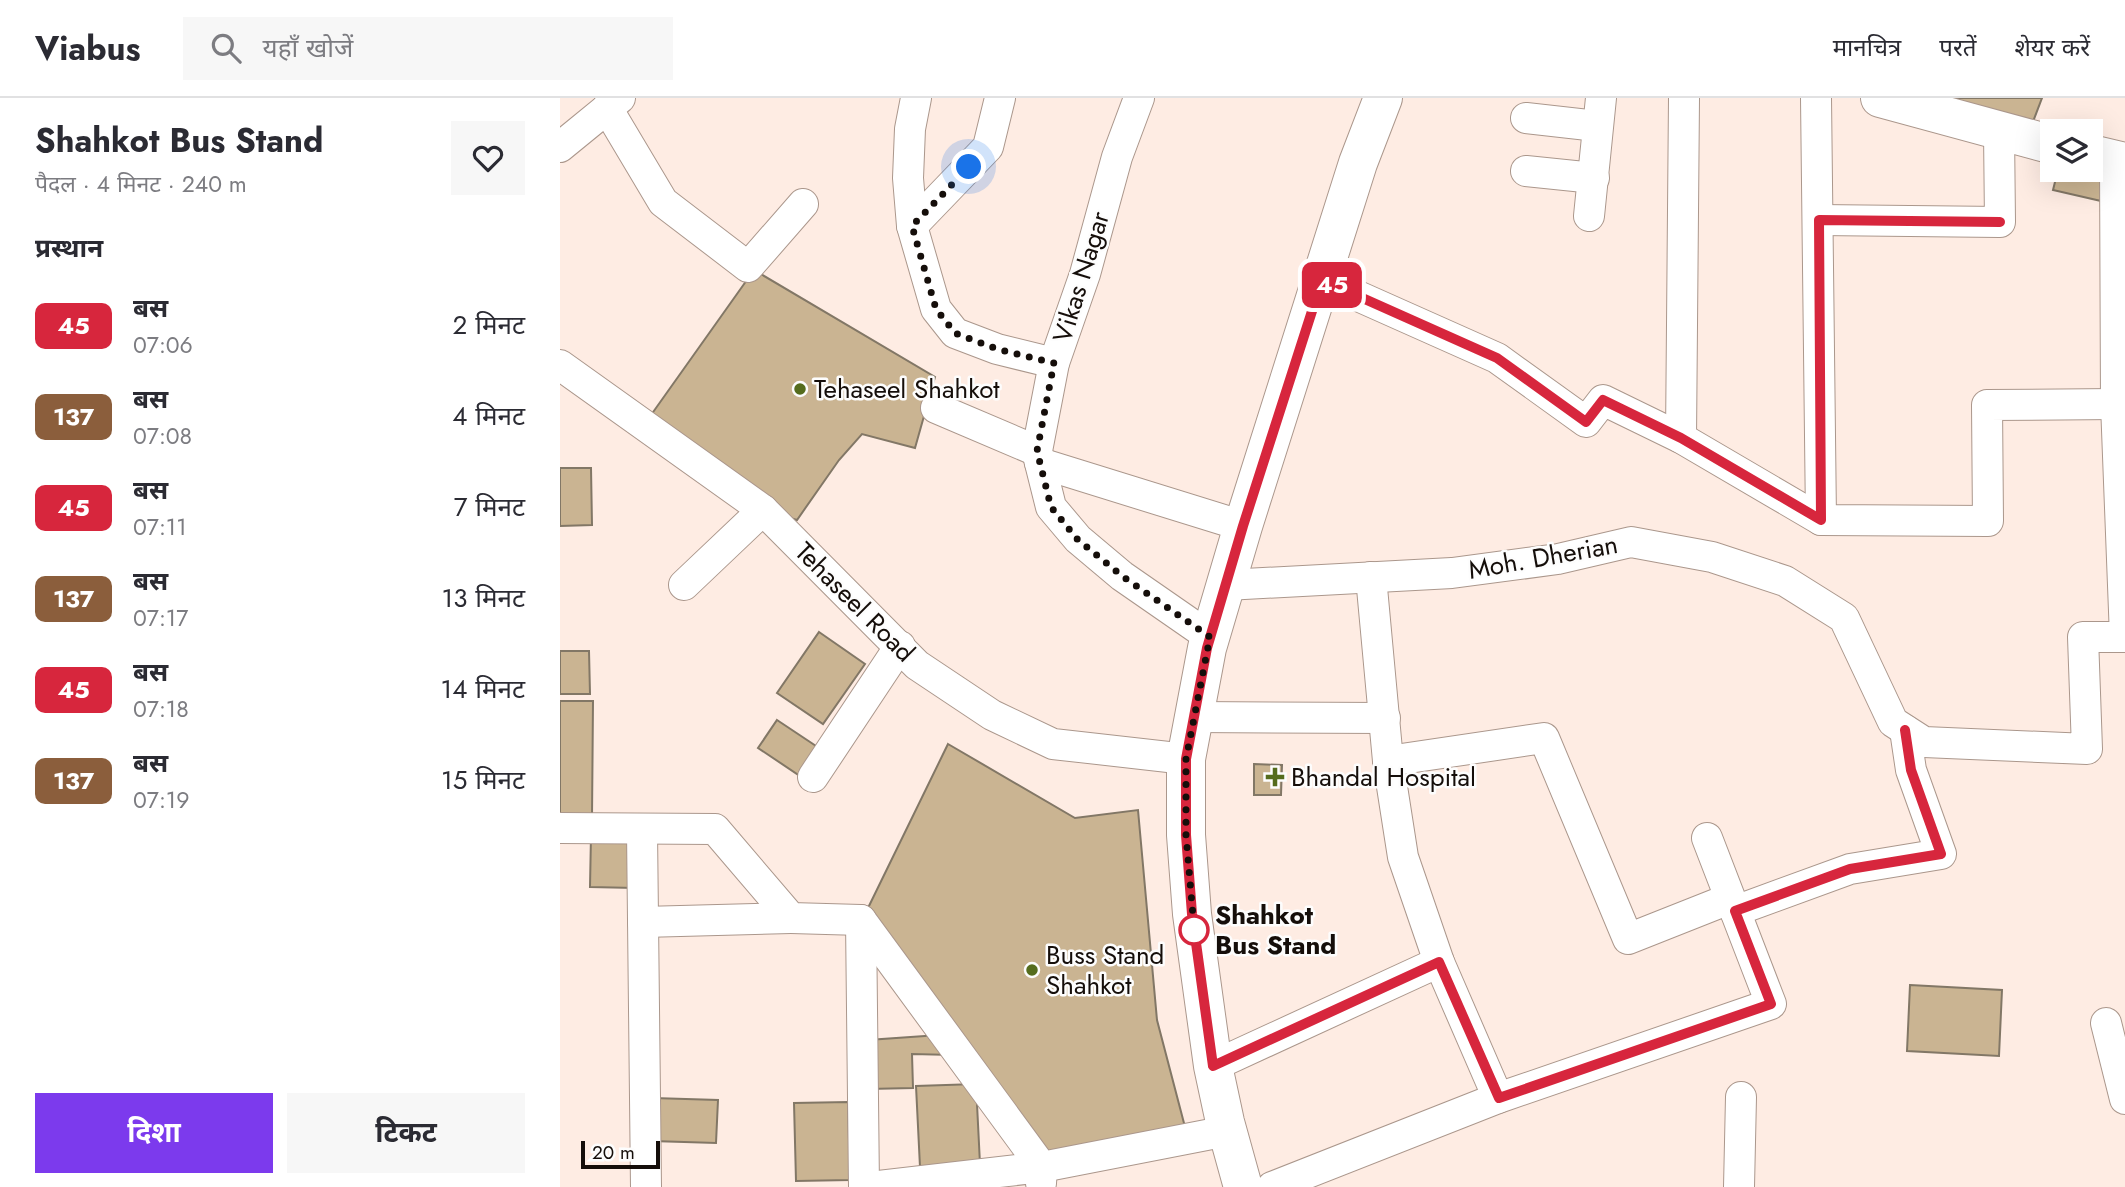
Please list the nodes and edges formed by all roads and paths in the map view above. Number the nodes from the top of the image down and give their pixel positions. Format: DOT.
graph roads {
  1 [pos="916,98"];
  2 [pos="1000,98"];
  3 [pos="1139,98"];
  4 [pos="1383,98"];
  5 [pos="1684,98"];
  6 [pos="1816,98"];
  7 [pos="1880,98"];
  8 [pos="613,103"];
  9 [pos="1599,112"];
  10 [pos="1526,118"];
  11 [pos="1999,132"];
  12 [pos="2040,142"];
  13 [pos="560,147"];
  14 [pos="2110,159"];
  15 [pos="1526,170"];
  16 [pos="1594,178"];
  17 [pos="803,204"];
  18 [pos="1589,216"];
  19 [pos="1819,220"];
  20 [pos="912,226"];
  21 [pos="1322,280"];
  22 [pos="1054,363"];
  23 [pos="560,365"];
  24 [pos="2116,404"];
  25 [pos="936,408"];
  26 [pos="1681,438"];
  27 [pos="1039,457"];
  28 [pos="763,510"];
  29 [pos="1821,520"];
  30 [pos="1243,526"];
  31 [pos="1371,577"];
  32 [pos="684,585"];
  33 [pos="1226,585"];
  34 [pos="1210,637"];
  35 [pos="900,646"];
  36 [pos="1194,717"];
  37 [pos="1385,718"];
  38 [pos="1905,730"];
  39 [pos="1186,759"];
  40 [pos="1388,761"];
  41 [pos="813,777"];
  42 [pos="560,828"];
  43 [pos="642,830"];
  44 [pos="1707,838"];
  45 [pos="1732,905"];
  46 [pos="791,918"];
  47 [pos="861,920"];
  48 [pos="643,922"];
  49 [pos="1439,962"];
  50 [pos="2106,1023"];
  51 [pos="1213,1066"];
  52 [pos="1741,1097"];
  53 [pos="1499,1098"];
  54 [pos="2125,1099"];
  55 [pos="1227,1131"];
  56 [pos="1041,1177"];
  57 [pos="646,1187"];
  58 [pos="864,1187"];
  59 [pos="870,1187"];
  60 [pos="1243,1187"];
  61 [pos="1272,1187"];
  62 [pos="1739,1187"];
  1 -- 20 [label="street, Vikas Nagar"];
  2 -- 20 [label="street"];
  3 -- 22 [label="street, Vikas Nagar"];
  4 -- 21 [label="street"];
  5 -- 26 [label="street"];
  6 -- 19 [label="street"];
  7 -- 11 [label="street"];
  8 -- 13 [label="street"];
  8 -- 17 [label="street"];
  9 -- 10 [label="street"];
  9 -- 16 [label="street"];
  11 -- 12 [label="street"];
  11 -- 19 [label="street"];
  14 -- 24 [label="street"];
  15 -- 16 [label="street"];
  16 -- 18 [label="street"];
  19 -- 29 [label="street"];
  20 -- 22 [label="street, Vikas Nagar"];
  21 -- 26 [label="street"];
  21 -- 30 [label="street"];
  22 -- 27 [label="street"];
  23 -- 28 [label="street, Tehaseel Road"];
  24 -- 29 [label="street"];
  24 -- 38 [label="street"];
  25 -- 27 [label="street"];
  26 -- 29 [label="street"];
  27 -- 30 [label="street"];
  27 -- 34 [label="street"];
  28 -- 32 [label="street"];
  28 -- 35 [label="street, Tehaseel Road"];
  30 -- 33 [label="street"];
  31 -- 33 [label="street, Moh. Dherian"];
  31 -- 37 [label="street"];
  31 -- 38 [label="street, Moh. Dherian"];
  33 -- 34 [label="street"];
  34 -- 36 [label="street"];
  35 -- 39 [label="street, Tehaseel Road"];
  35 -- 41 [label="street"];
  36 -- 37 [label="street"];
  36 -- 39 [label="street"];
  37 -- 40 [label="street"];
  38 -- 45 [label="street"];
  39 -- 51 [label="street"];
  40 -- 45 [label="street"];
  40 -- 49 [label="street"];
  42 -- 43 [label="street"];
  43 -- 46 [label="street"];
  43 -- 48 [label="street"];
  44 -- 45 [label="street"];
  45 -- 53 [label="street"];
  46 -- 47 [label="street"];
  46 -- 48 [label="street"];
  47 -- 56 [label="street"];
  47 -- 58 [label="street"];
  48 -- 57 [label="street"];
  49 -- 51 [label="street"];
  49 -- 53 [label="street"];
  50 -- 54 [label="street"];
  51 -- 55 [label="street"];
  52 -- 62 [label="street"];
  53 -- 61 [label="street"];
  55 -- 56 [label="street"];
  55 -- 60 [label="street"];
  56 -- 59 [label="street"];
}
